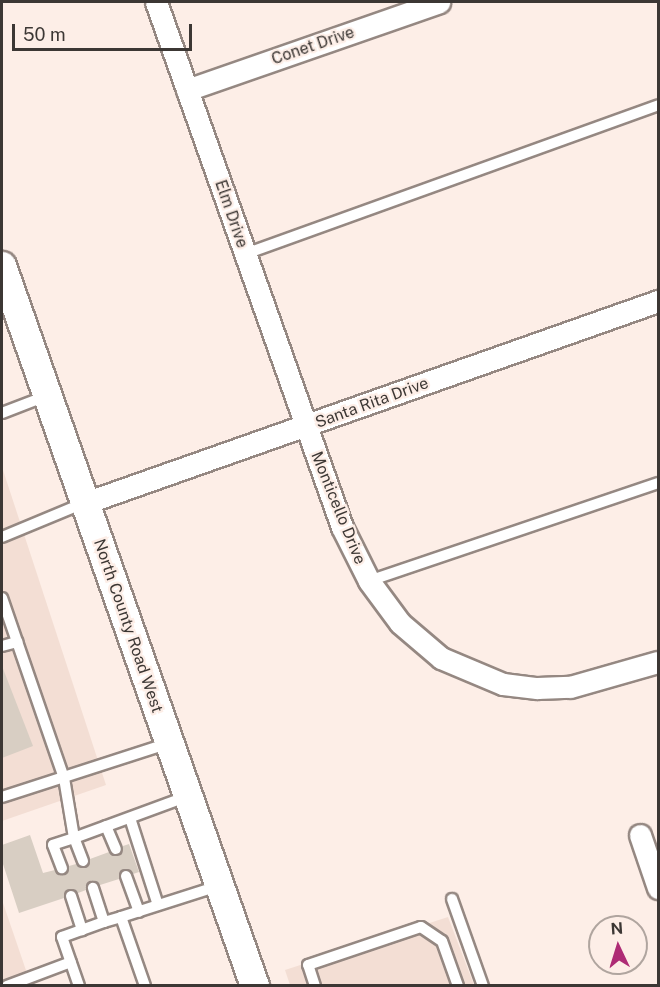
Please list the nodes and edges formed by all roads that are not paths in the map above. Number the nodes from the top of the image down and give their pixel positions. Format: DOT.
graph roads {
  1 [pos="156,2"];
  2 [pos="439,2"];
  3 [pos="187,90"];
  4 [pos="658,105"];
  5 [pos="244,254"];
  6 [pos="2,266"];
  7 [pos="658,301"];
  8 [pos="8,307"];
  9 [pos="47,395"];
  10 [pos="2,414"];
  11 [pos="305,427"];
  12 [pos="658,483"];
  13 [pos="85,502"];
  14 [pos="2,537"];
  15 [pos="369,581"];
  16 [pos="2,598"];
  17 [pos="17,642"];
  18 [pos="2,646"];
  19 [pos="658,662"];
  20 [pos="170,743"];
  21 [pos="64,778"];
  22 [pos="188,796"];
  23 [pos="2,797"];
  24 [pos="129,818"];
  25 [pos="106,826"];
  26 [pos="640,835"];
  27 [pos="74,838"];
  28 [pos="116,849"];
  29 [pos="83,861"];
  30 [pos="62,868"];
  31 [pos="126,876"];
  32 [pos="220,886"];
  33 [pos="93,888"];
  34 [pos="658,888"];
  35 [pos="70,896"];
  36 [pos="452,899"];
  37 [pos="158,906"];
  38 [pos="139,912"];
  39 [pos="121,917"];
  40 [pos="104,922"];
  41 [pos="82,930"];
  42 [pos="71,962"];
  43 [pos="2,976"];
  44 [pos="248,984"];
  45 [pos="6,986"];
  46 [pos="79,986"];
  47 [pos="145,986"];
  48 [pos="315,986"];
  49 [pos="458,986"];
  50 [pos="483,986"];
  1 -- 3 [label="street, Elm Drive"];
  2 -- 3 [label="street, Conet Drive"];
  3 -- 5 [label="street, Elm Drive"];
  4 -- 5 [label="lane"];
  5 -- 11 [label="street, Elm Drive"];
  6 -- 8 [label="main road, North County Road West"];
  7 -- 11 [label="street, Santa Rita Drive"];
  8 -- 9 [label="main road, North County Road West"];
  9 -- 10 [label="lane"];
  9 -- 13 [label="main road, North County Road West"];
  11 -- 13 [label="street, Santa Rita Drive"];
  11 -- 15 [label="street, Monticello Drive"];
  12 -- 15 [label="lane"];
  13 -- 14 [label="lane"];
  13 -- 20 [label="main road, North County Road West"];
  15 -- 19 [label="street, Monticello Drive"];
  16 -- 17 [label="lane"];
  17 -- 18 [label="lane"];
  17 -- 21 [label="lane"];
  20 -- 21 [label="lane"];
  20 -- 22 [label="main road, North County Road West"];
  21 -- 23 [label="lane"];
  21 -- 27 [label="lane"];
  22 -- 24 [label="lane"];
  22 -- 32 [label="main road, North County Road West"];
  24 -- 25 [label="lane"];
  24 -- 37 [label="lane"];
  25 -- 27 [label="lane"];
  25 -- 28 [label="lane"];
  26 -- 34 [label="street"];
  27 -- 29 [label="lane"];
  27 -- 30 [label="lane"];
  31 -- 38 [label="lane"];
  32 -- 37 [label="lane"];
  32 -- 44 [label="main road, North County Road West"];
  33 -- 40 [label="lane"];
  35 -- 41 [label="lane"];
  36 -- 50 [label="lane"];
  37 -- 38 [label="lane"];
  38 -- 39 [label="lane"];
  39 -- 40 [label="lane"];
  39 -- 47 [label="lane"];
  40 -- 41 [label="lane"];
  41 -- 42 [label="lane"];
  42 -- 45 [label="lane"];
  42 -- 46 [label="lane"];
  43 -- 45 [label="lane"];
  48 -- 49 [label="lane"];
}
